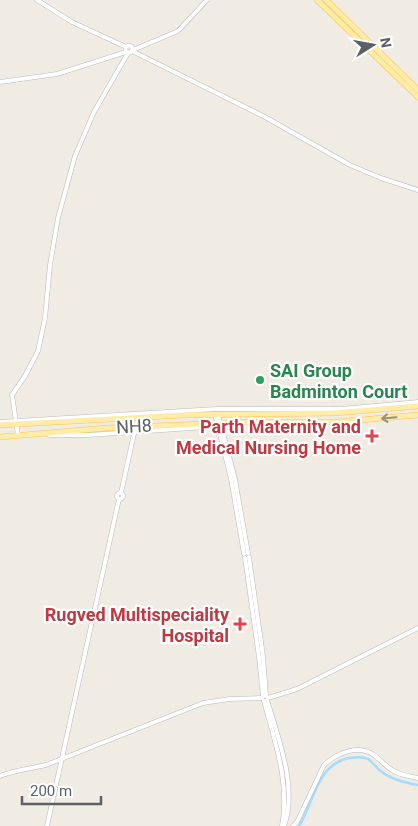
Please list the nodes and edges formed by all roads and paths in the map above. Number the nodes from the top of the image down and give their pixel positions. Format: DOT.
graph roads {
  1 [pos="37,0"];
  2 [pos="205,0"];
  3 [pos="317,0"];
  4 [pos="326,0"];
  5 [pos="129,50"];
  6 [pos="0,80"];
  7 [pos="418,90"];
  8 [pos="418,97"];
  9 [pos="418,190"];
  10 [pos="418,402"];
  11 [pos="418,406"];
  12 [pos="216,414"];
  13 [pos="418,415"];
  14 [pos="16,422"];
  15 [pos="0,423"];
  16 [pos="219,424"];
  17 [pos="135,429"];
  18 [pos="18,435"];
  19 [pos="49,436"];
  20 [pos="0,437"];
  21 [pos="418,628"];
  22 [pos="265,698"];
  23 [pos="62,757"];
  24 [pos="0,776"];
  25 [pos="418,778"];
  26 [pos="47,826"];
  27 [pos="283,826"];
  28 [pos="293,826"];
  1 -- 5 [label="street"];
  2 -- 5 [label="street"];
  3 -- 8 [label="main road"];
  4 -- 7 [label="main road"];
  5 -- 6 [label="street"];
  5 -- 9 [label="street"];
  5 -- 14 [label="street"];
  10 -- 14 [label="street"];
  11 -- 12 [label="main road, NH8"];
  12 -- 14 [label="main road, NH8"];
  12 -- 16 [label="street"];
  13 -- 16 [label="main road, NH8, one-way"];
  14 -- 15 [label="main road, NH8"];
  14 -- 18 [label="street"];
  16 -- 17 [label="main road, NH8"];
  16 -- 22 [label="street"];
  17 -- 18 [label="main road, NH8"];
  17 -- 19 [label="street"];
  17 -- 23 [label="street"];
  18 -- 20 [label="main road, NH8"];
  21 -- 22 [label="street"];
  22 -- 23 [label="street"];
  22 -- 27 [label="street"];
  23 -- 24 [label="street"];
  23 -- 26 [label="street"];
  25 -- 28 [label="street"];
}
